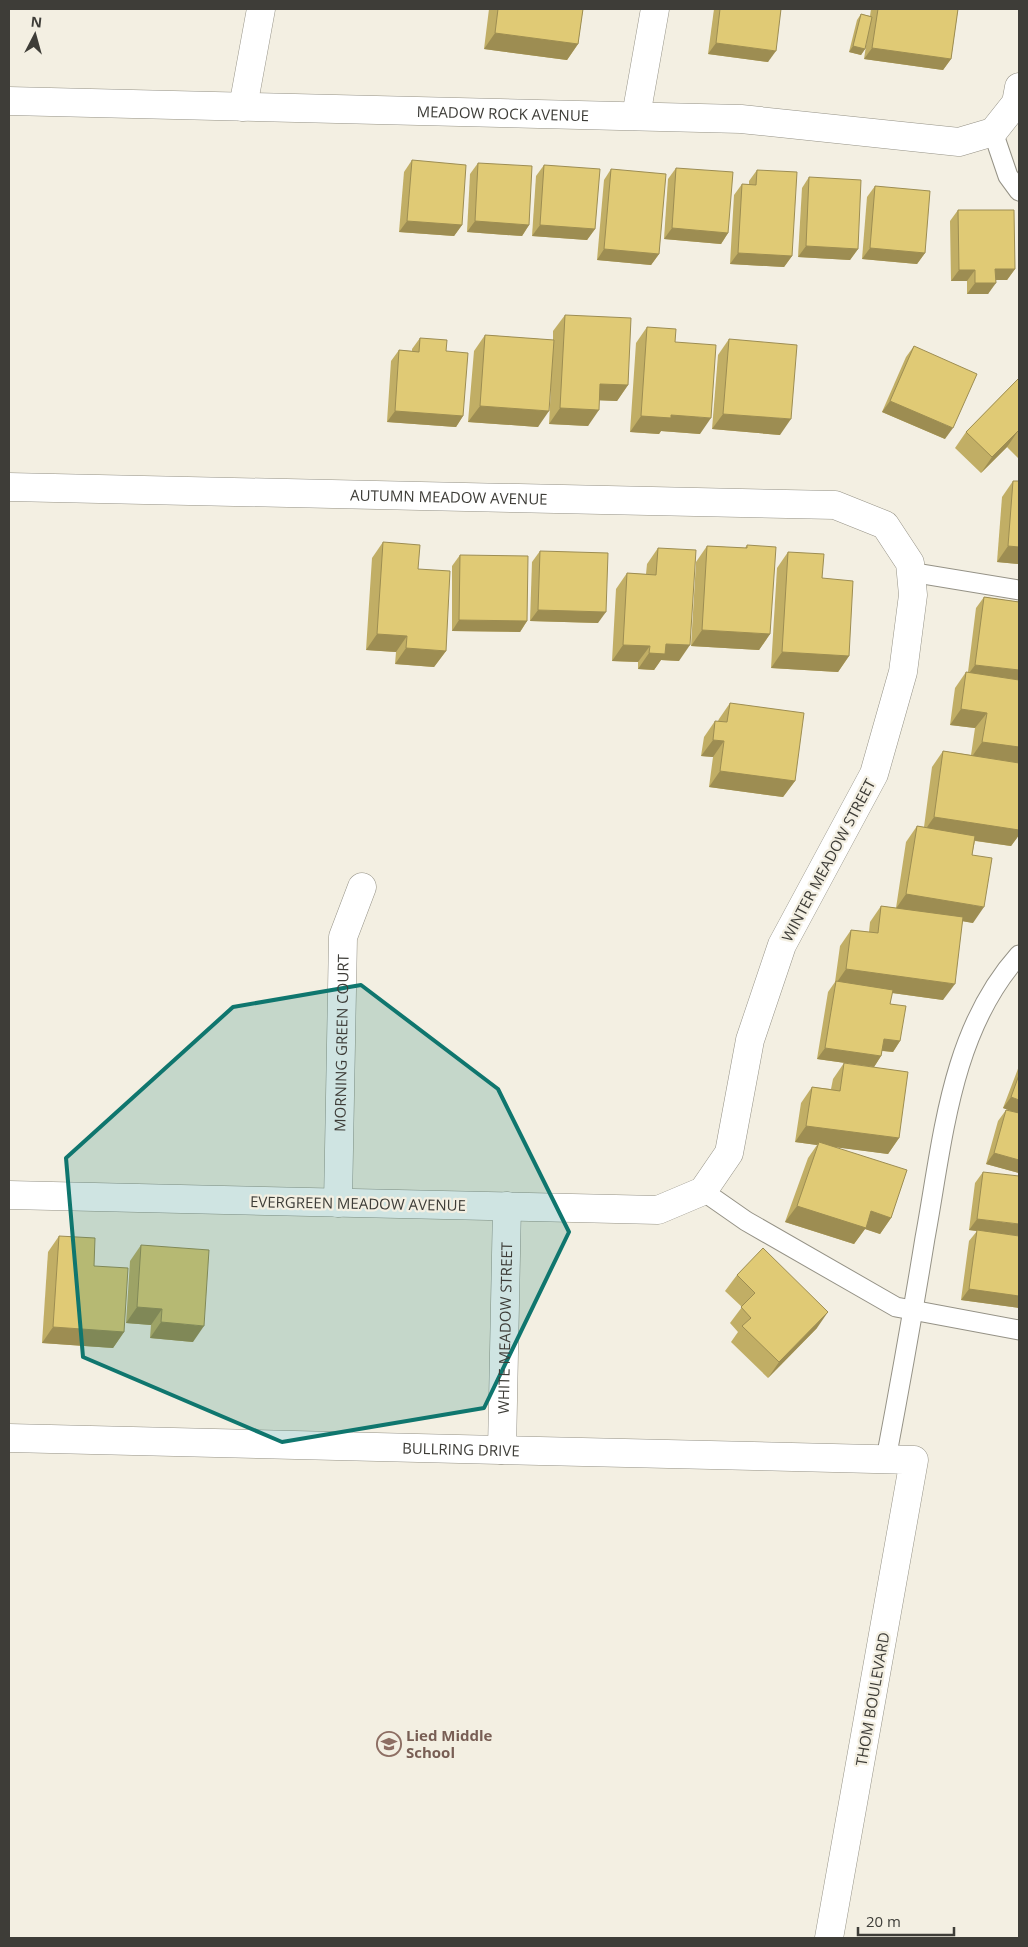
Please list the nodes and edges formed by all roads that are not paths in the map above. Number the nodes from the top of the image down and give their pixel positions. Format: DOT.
graph roads {
  1 [pos="261,9"];
  2 [pos="655,9"];
  3 [pos="1019,87"];
  4 [pos="9,101"];
  5 [pos="243,107"];
  6 [pos="636,116"];
  7 [pos="993,132"];
  8 [pos="1019,191"];
  9 [pos="9,487"];
  10 [pos="885,525"];
  11 [pos="910,572"];
  12 [pos="1019,590"];
  13 [pos="362,887"];
  14 [pos="1019,955"];
  15 [pos="703,1191"];
  16 [pos="9,1195"];
  17 [pos="338,1202"];
  18 [pos="507,1206"];
  19 [pos="913,1310"];
  20 [pos="1019,1330"];
  21 [pos="9,1438"];
  22 [pos="502,1450"];
  23 [pos="886,1459"];
  24 [pos="914,1460"];
  25 [pos="829,1938"];
  1 -- 5 [label="street"];
  2 -- 6 [label="street"];
  3 -- 7 [label="street"];
  4 -- 5 [label="street, MEADOW ROCK AVENUE"];
  5 -- 6 [label="street, MEADOW ROCK AVENUE"];
  6 -- 7 [label="street, MEADOW ROCK AVENUE"];
  7 -- 8 [label="lane"];
  9 -- 10 [label="street, AUTUMN MEADOW AVENUE"];
  10 -- 11 [label="street, WINTER MEADOW STREET"];
  11 -- 12 [label="lane"];
  11 -- 15 [label="street, WINTER MEADOW STREET"];
  13 -- 17 [label="street, MORNING GREEN COURT"];
  14 -- 19 [label="lane"];
  15 -- 18 [label="street, EVERGREEN MEADOW AVENUE"];
  15 -- 19 [label="lane"];
  16 -- 17 [label="street, EVERGREEN MEADOW AVENUE"];
  17 -- 18 [label="street, EVERGREEN MEADOW AVENUE"];
  18 -- 22 [label="street, WHITE MEADOW STREET"];
  19 -- 20 [label="lane"];
  19 -- 23 [label="lane"];
  21 -- 22 [label="street, BULLRING DRIVE"];
  22 -- 23 [label="street, BULLRING DRIVE"];
  23 -- 24 [label="street, BULLRING DRIVE"];
  24 -- 25 [label="street, THOM BOULEVARD"];
}
